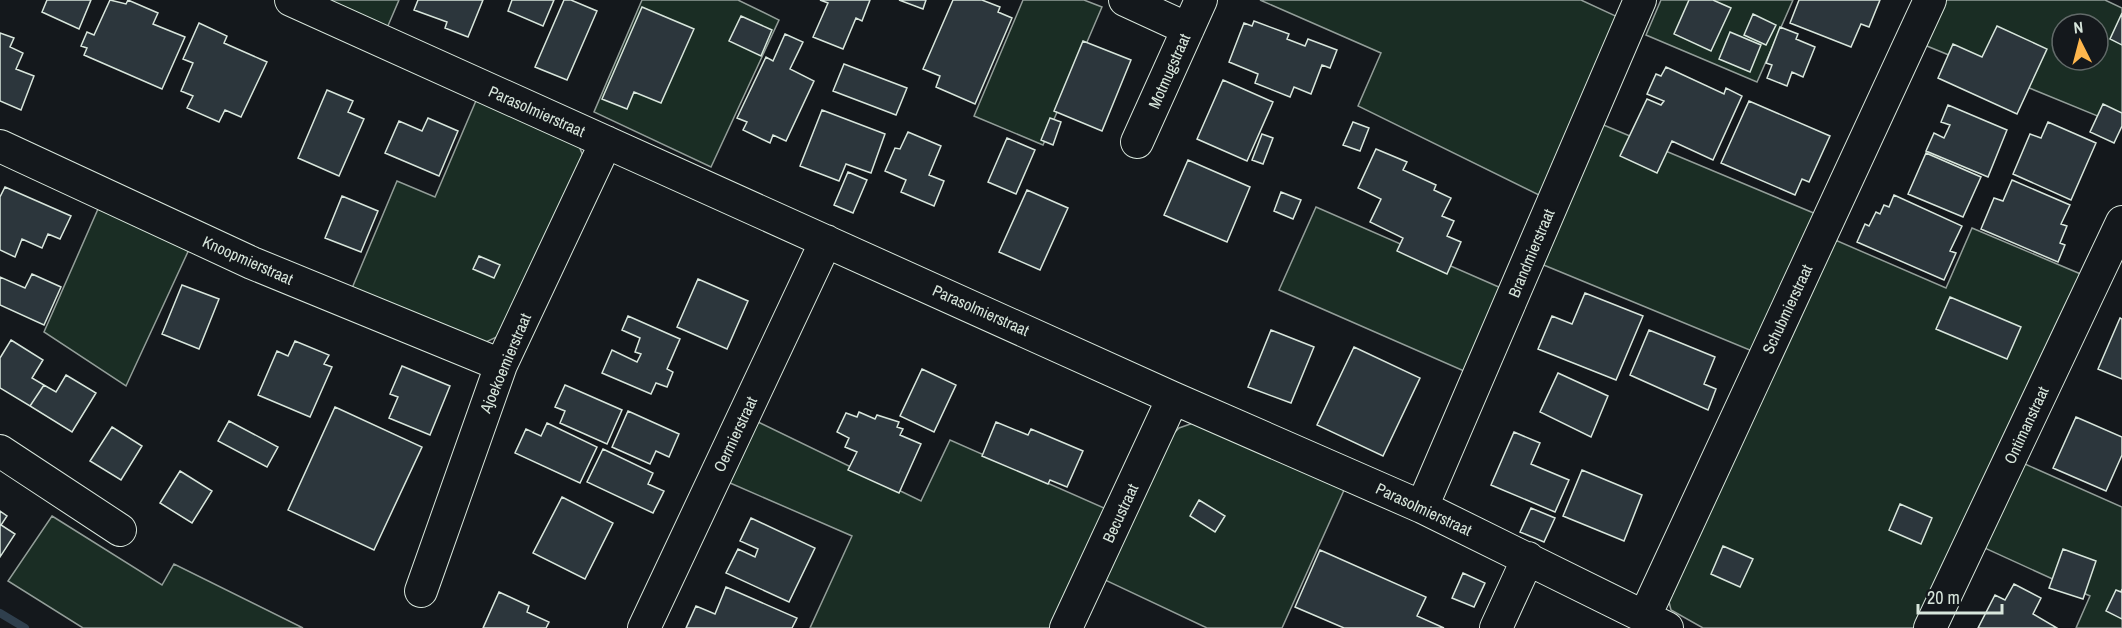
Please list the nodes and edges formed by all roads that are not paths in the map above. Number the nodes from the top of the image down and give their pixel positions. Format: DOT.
graph roads {
  1 [pos="291,0"];
  2 [pos="1125,0"];
  3 [pos="1201,0"];
  4 [pos="1640,0"];
  5 [pos="1930,0"];
  6 [pos="1188,29"];
  7 [pos="606,142"];
  8 [pos="1137,142"];
  9 [pos="0,146"];
  10 [pos="2122,222"];
  11 [pos="826,241"];
  12 [pos="501,365"];
  13 [pos="1173,398"];
  14 [pos="0,451"];
  15 [pos="1422,507"];
  16 [pos="120,530"];
  17 [pos="1528,558"];
  18 [pos="421,591"];
  19 [pos="1656,623"];
  20 [pos="644,628"];
  21 [pos="1066,628"];
  22 [pos="1496,628"];
  23 [pos="1929,628"];
  1 -- 7 [label="street, Parasolmierstraat"];
  2 -- 6 [label="street"];
  3 -- 6 [label="street, Motmugstraat"];
  4 -- 15 [label="street, Brandmierstraat"];
  5 -- 19 [label="street, Schubmierstraat"];
  6 -- 8 [label="street, Motmugstraat"];
  7 -- 11 [label="street, Parasolmierstraat"];
  7 -- 12 [label="street, Ajoekoemierstraat"];
  9 -- 12 [label="street, Knoopmierstraat"];
  10 -- 23 [label="street, Ontimanstraat"];
  11 -- 13 [label="street, Parasolmierstraat"];
  11 -- 20 [label="street, Oermierstraat"];
  12 -- 18 [label="street, Ajoekoemierstraat"];
  13 -- 15 [label="street, Parasolmierstraat"];
  13 -- 21 [label="street, Becustraat"];
  14 -- 16 [label="street"];
  15 -- 17 [label="street, Parasolmierstraat"];
  17 -- 19 [label="street, Parasolmierstraat"];
  17 -- 22 [label="street"];
}
